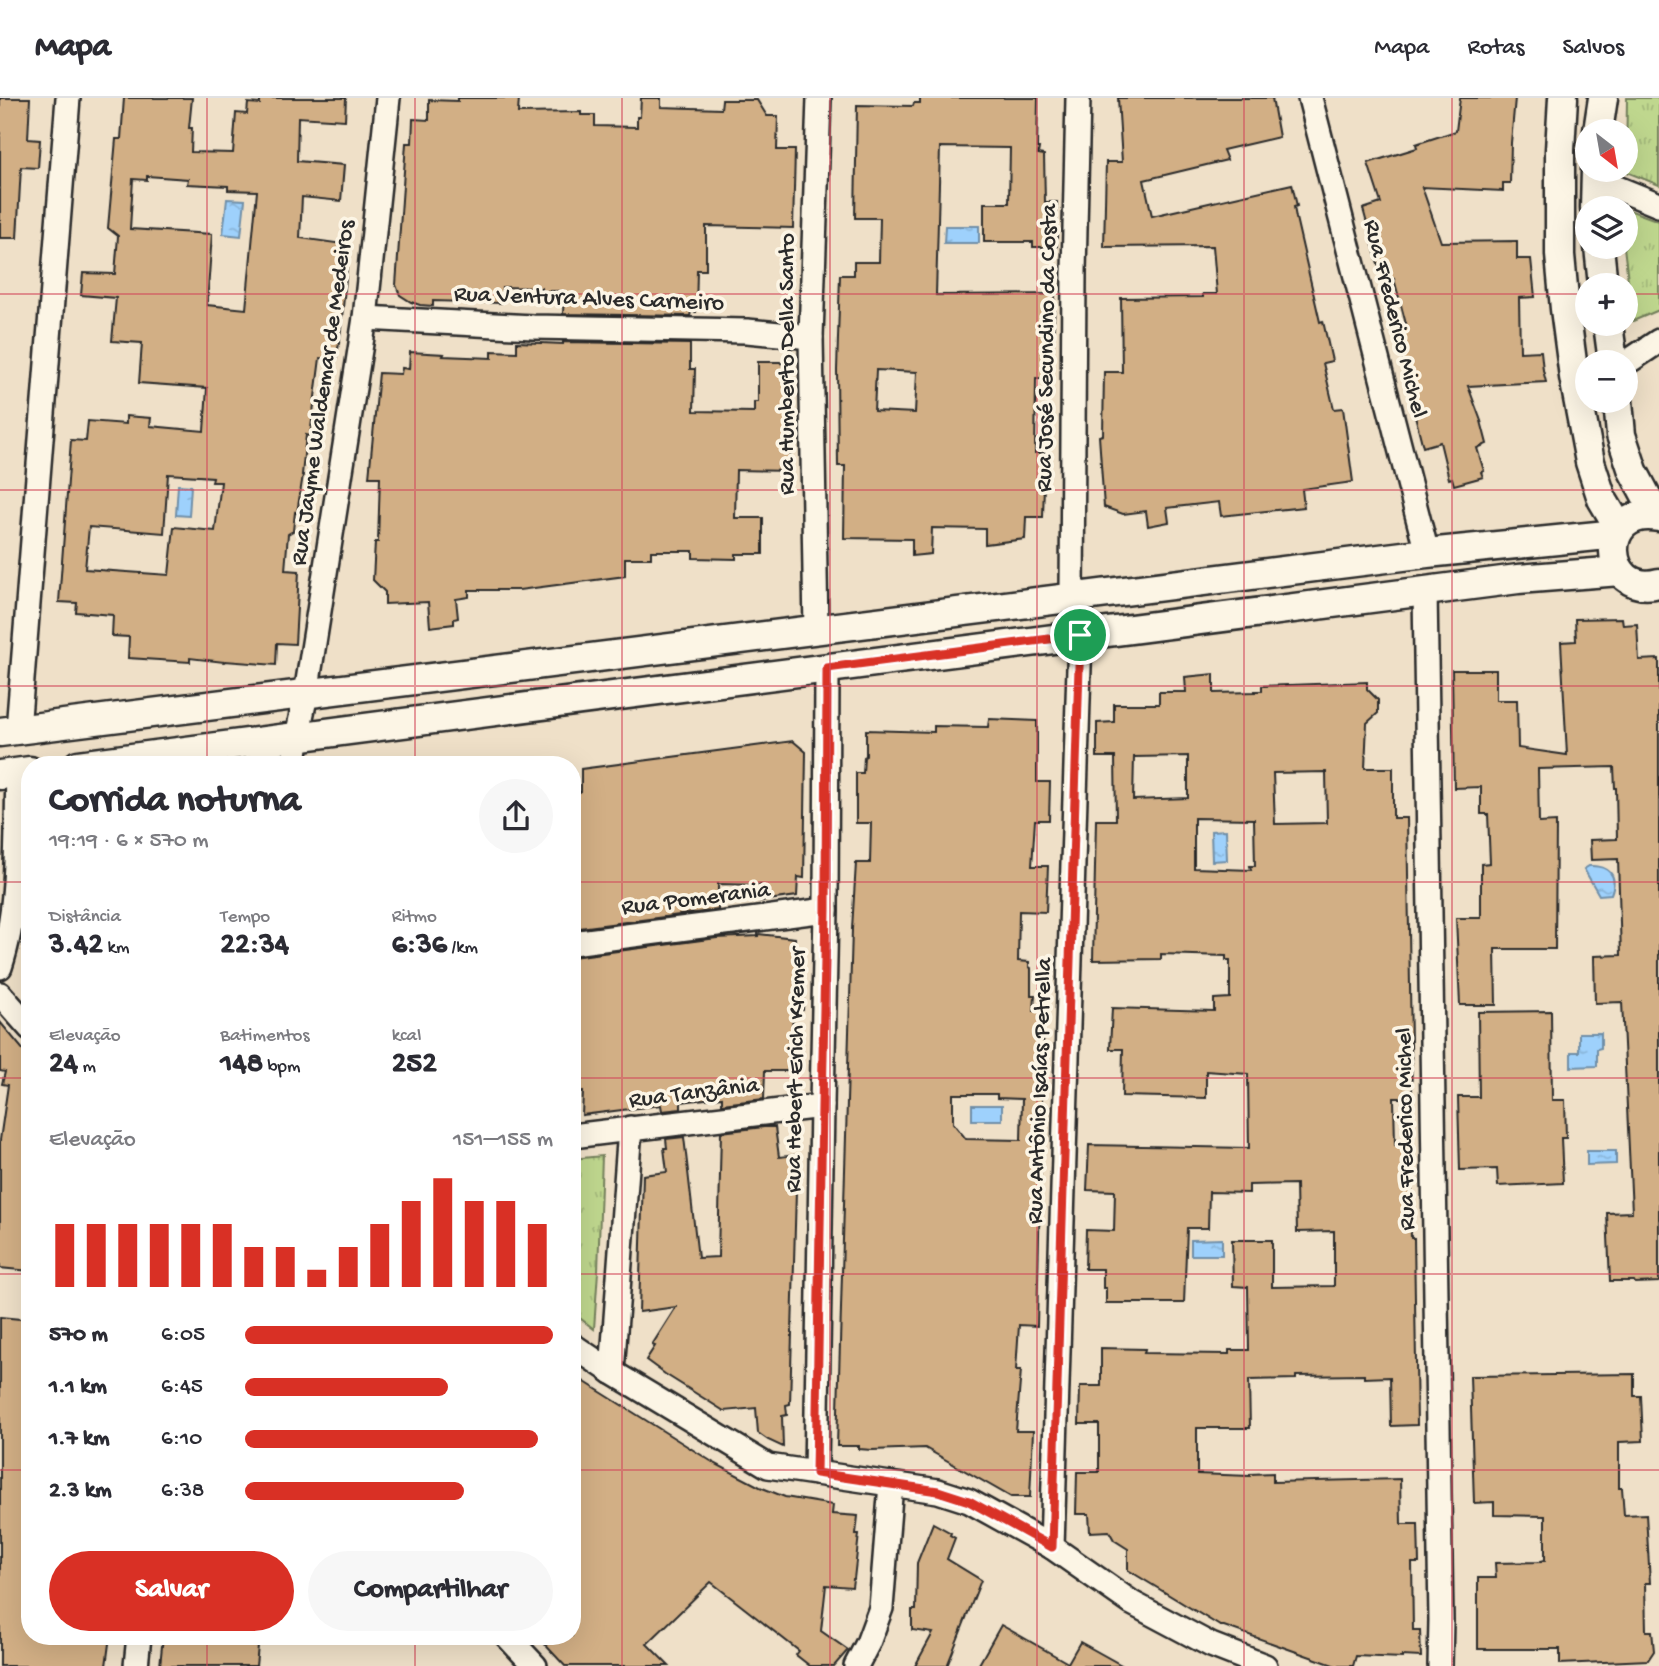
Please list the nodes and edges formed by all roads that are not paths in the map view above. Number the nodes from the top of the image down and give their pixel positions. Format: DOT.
graph roads {
  1 [pos="68,98"];
  2 [pos="388,98"];
  3 [pos="819,98"];
  4 [pos="1078,98"];
  5 [pos="1310,98"];
  6 [pos="1563,98"];
  7 [pos="1603,98"];
  8 [pos="1600,119"];
  9 [pos="1612,182"];
  10 [pos="1659,205"];
  11 [pos="365,318"];
  12 [pos="811,337"];
  13 [pos="1659,341"];
  14 [pos="1638,355"];
  15 [pos="1619,413"];
  16 [pos="1658,517"];
  17 [pos="1619,531"];
  18 [pos="1427,553"];
  19 [pos="1640,579"];
  20 [pos="1425,591"];
  21 [pos="1072,598"];
  22 [pos="1659,608"];
  23 [pos="816,630"];
  24 [pos="1080,635"];
  25 [pos="827,668"];
  26 [pos="306,694"];
  27 [pos="9,731"];
  28 [pos="297,737"];
  29 [pos="148,756"];
  30 [pos="294,756"];
  31 [pos="16,773"];
  32 [pos="826,910"];
  33 [pos="581,942"];
  34 [pos="0,967"];
  35 [pos="0,994"];
  36 [pos="21,1018"];
  37 [pos="822,1106"];
  38 [pos="630,1128"];
  39 [pos="581,1135"];
  40 [pos="581,1351"];
  41 [pos="612,1372"];
  42 [pos="816,1473"];
  43 [pos="891,1484"];
  44 [pos="1052,1547"];
  45 [pos="138,1645"];
  46 [pos="515,1645"];
  47 [pos="136,1666"];
  48 [pos="535,1666"];
  49 [pos="856,1666"];
  50 [pos="1265,1666"];
  51 [pos="1440,1666"];
  1 -- 27 [label="street"];
  2 -- 11 [label="street, Rua Jayme Waldemar de Medeiros"];
  3 -- 12 [label="street, Rua Humberto Della Santo"];
  4 -- 21 [label="street, Rua José Secundino da Costa"];
  5 -- 18 [label="street, Rua Frederico Michel"];
  6 -- 17 [label="street"];
  7 -- 8 [label="street"];
  9 -- 10 [label="street"];
  11 -- 12 [label="street, Rua Ventura Alves Carneiro"];
  11 -- 26 [label="street, Rua Jayme Waldemar de Medeiros"];
  12 -- 23 [label="street, Rua Humberto Della Santo"];
  13 -- 14 [label="street"];
  15 -- 16 [label="street"];
  16 -- 17 [label="street"];
  17 -- 18 [label="street"];
  17 -- 19 [label="street"];
  18 -- 21 [label="street"];
  19 -- 20 [label="street"];
  19 -- 22 [label="street"];
  20 -- 24 [label="street"];
  20 -- 51 [label="street, Rua Frederico Michel"];
  21 -- 23 [label="street"];
  23 -- 26 [label="street"];
  24 -- 25 [label="street"];
  24 -- 44 [label="street, Rua Antônio Isaías Petrella"];
  25 -- 28 [label="street"];
  25 -- 32 [label="street, Rua Hebert Erich Kremer"];
  26 -- 27 [label="street"];
  26 -- 28 [label="street, Rua Jayme Waldemar de Medeiros"];
  28 -- 29 [label="street"];
  28 -- 30 [label="street, Rua Jayme Waldemar de Medeiros"];
  31 -- 34 [label="street"];
  32 -- 33 [label="street, Rua Pomerania"];
  32 -- 37 [label="street, Rua Hebert Erich Kremer"];
  35 -- 36 [label="street"];
  37 -- 38 [label="street, Rua Tanzânia"];
  37 -- 42 [label="street, Rua Hebert Erich Kremer"];
  38 -- 39 [label="street, Rua Tanzânia"];
  38 -- 41 [label="street"];
  40 -- 41 [label="street"];
  41 -- 42 [label="street"];
  42 -- 43 [label="street"];
  43 -- 44 [label="street"];
  43 -- 49 [label="street"];
  44 -- 50 [label="street"];
  45 -- 47 [label="street"];
  46 -- 48 [label="street"];
}
